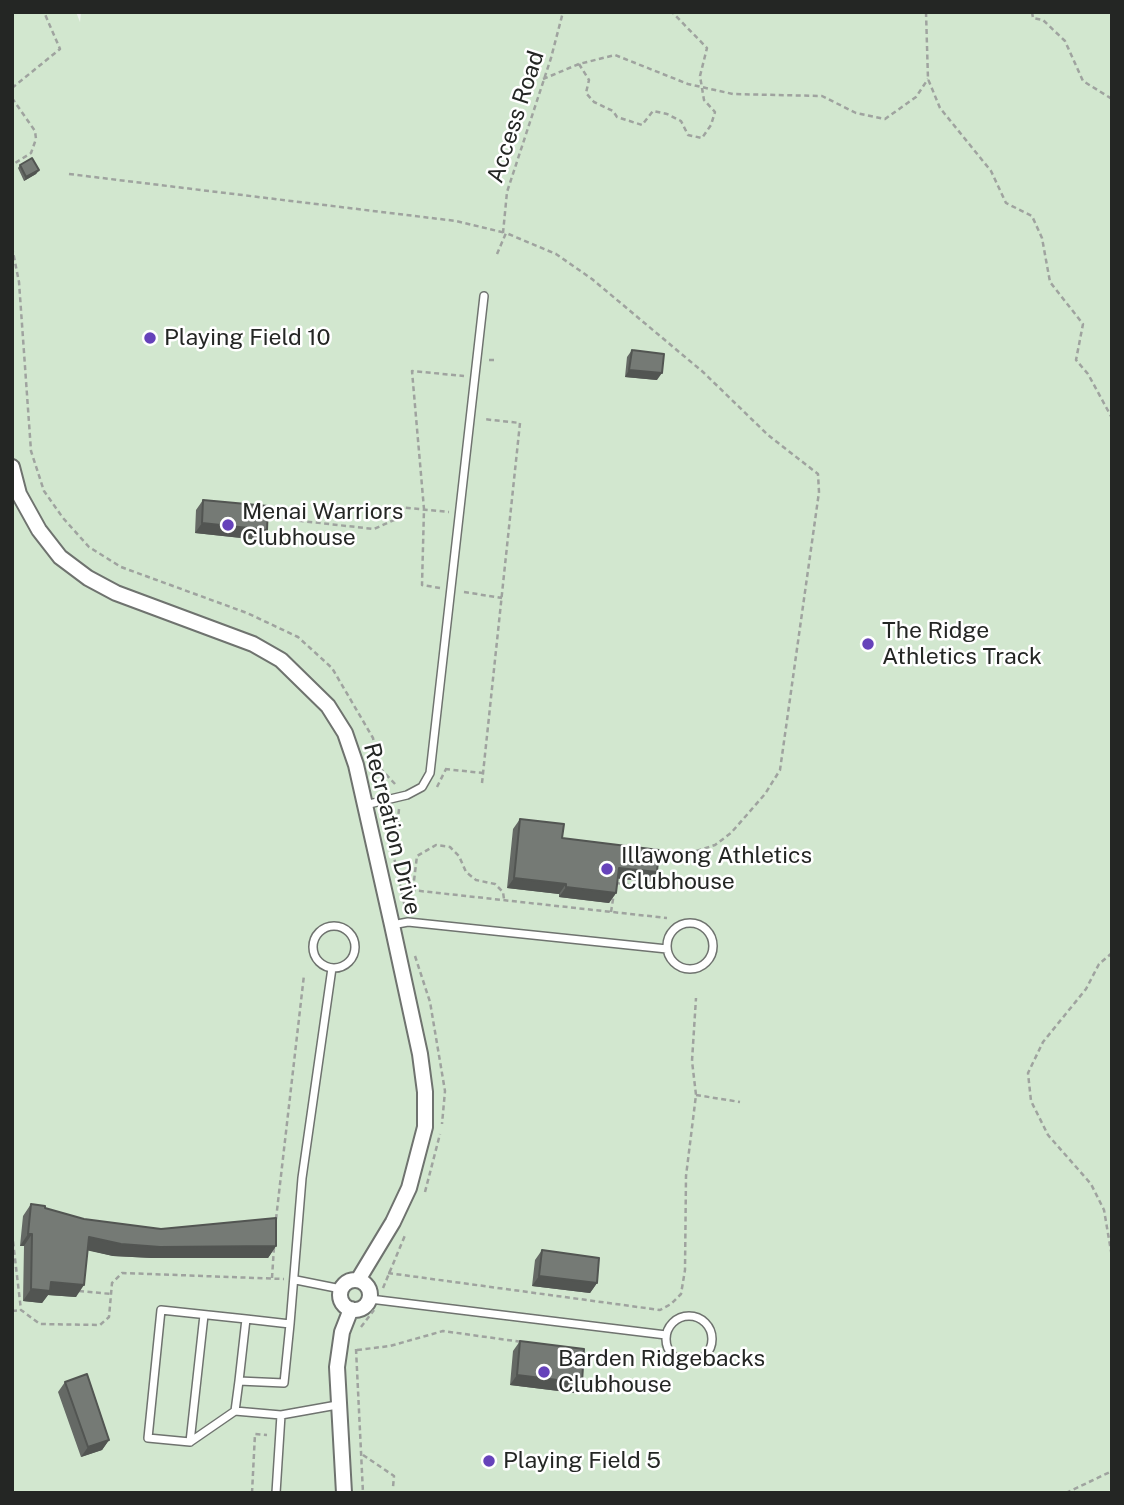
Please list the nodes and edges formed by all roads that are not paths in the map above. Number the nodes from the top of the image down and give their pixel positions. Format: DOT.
graph roads {
  1 [pos="484,296"];
  2 [pos="12,467"];
  3 [pos="365,805"];
  4 [pos="392,925"];
  5 [pos="667,949"];
  6 [pos="332,968"];
  7 [pos="296,1280"];
  8 [pos="358,1280"];
  9 [pos="341,1289"];
  10 [pos="370,1299"];
  11 [pos="351,1309"];
  12 [pos="204,1315"];
  13 [pos="246,1320"];
  14 [pos="290,1324"];
  15 [pos="666,1335"];
  16 [pos="239,1381"];
  17 [pos="337,1405"];
  18 [pos="235,1411"];
  19 [pos="281,1415"];
  20 [pos="190,1442"];
  21 [pos="276,1493"];
  22 [pos="344,1493"];
  1 -- 3 [label="lane"];
  2 -- 3 [label="street, Recreation Drive"];
  3 -- 4 [label="street, Recreation Drive"];
  4 -- 5 [label="lane"];
  4 -- 8 [label="street, Recreation Drive"];
  5 -- 5 [label="lane"];
  6 -- 6 [label="lane"];
  6 -- 7 [label="lane"];
  7 -- 9 [label="lane"];
  7 -- 14 [label="lane"];
  8 -- 9 [label="street"];
  8 -- 10 [label="street"];
  9 -- 11 [label="street"];
  10 -- 11 [label="street"];
  10 -- 15 [label="lane"];
  11 -- 17 [label="street"];
  12 -- 13 [label="lane"];
  12 -- 20 [label="lane"];
  12 -- 20 [label="lane"];
  13 -- 14 [label="lane"];
  13 -- 16 [label="lane"];
  14 -- 16 [label="lane"];
  15 -- 15 [label="lane"];
  16 -- 18 [label="lane"];
  17 -- 19 [label="lane"];
  17 -- 22 [label="street"];
  18 -- 19 [label="lane"];
  18 -- 20 [label="lane"];
  19 -- 21 [label="lane"];
}
